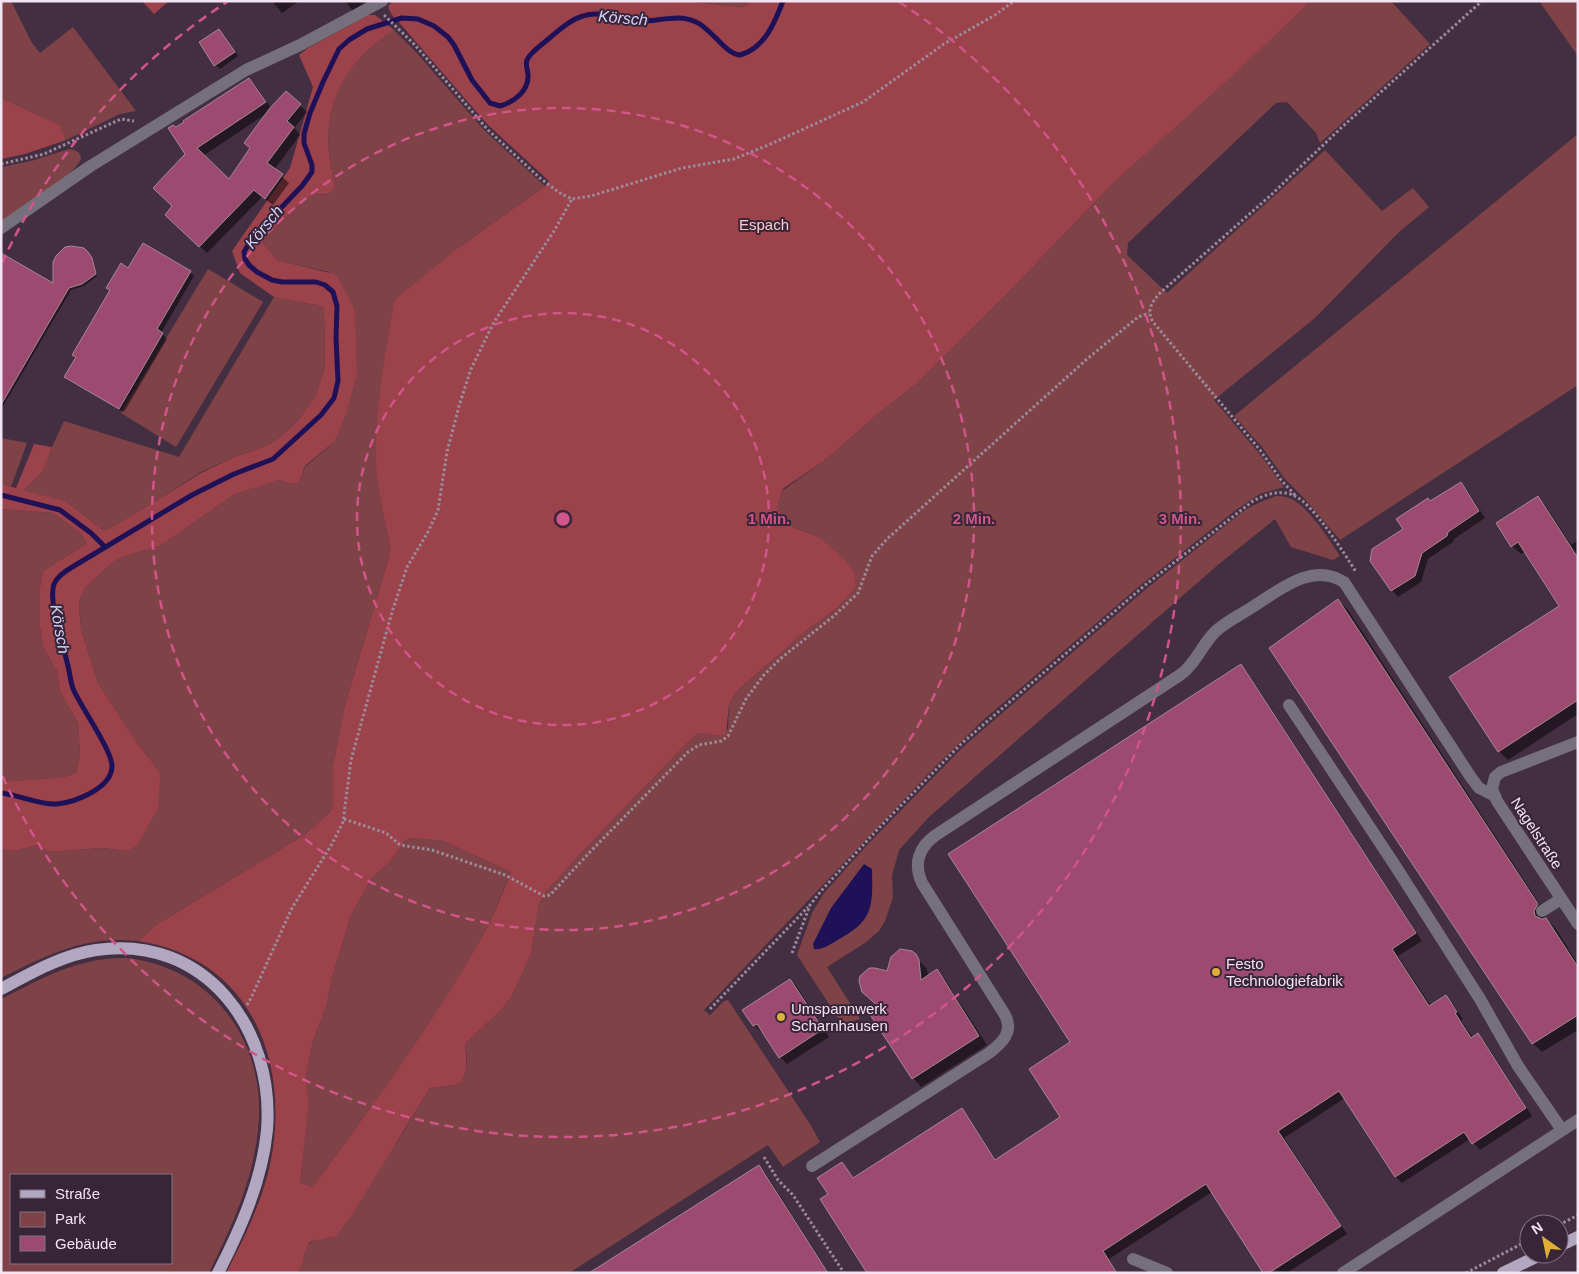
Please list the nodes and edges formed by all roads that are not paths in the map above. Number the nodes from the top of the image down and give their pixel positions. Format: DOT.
graph roads {
  1 [pos="382,1"];
  2 [pos="1,228"];
  3 [pos="1289,705"];
  4 [pos="1578,742"];
  5 [pos="1495,796"];
  6 [pos="1561,899"];
  7 [pos="1542,911"];
  8 [pos="1578,924"];
  9 [pos="1,988"];
  10 [pos="1578,1120"];
  11 [pos="1562,1130"];
  12 [pos="812,1166"];
  13 [pos="1133,1259"];
  14 [pos="1521,1264"];
  15 [pos="218,1273"];
  16 [pos="1167,1273"];
  17 [pos="1343,1273"];
  18 [pos="1503,1273"];
  1 -- 2 [label="street"];
  3 -- 11 [label="street"];
  4 -- 5 [label="street, Nagelstraße"];
  5 -- 6 [label="street, Nagelstraße"];
  5 -- 12 [label="street"];
  6 -- 7 [label="street"];
  6 -- 8 [label="street, Nagelstraße"];
  9 -- 15 [label="main road"];
  10 -- 11 [label="street"];
  11 -- 17 [label="street"];
  13 -- 16 [label="street"];
  14 -- 18 [label="main road"];
}
